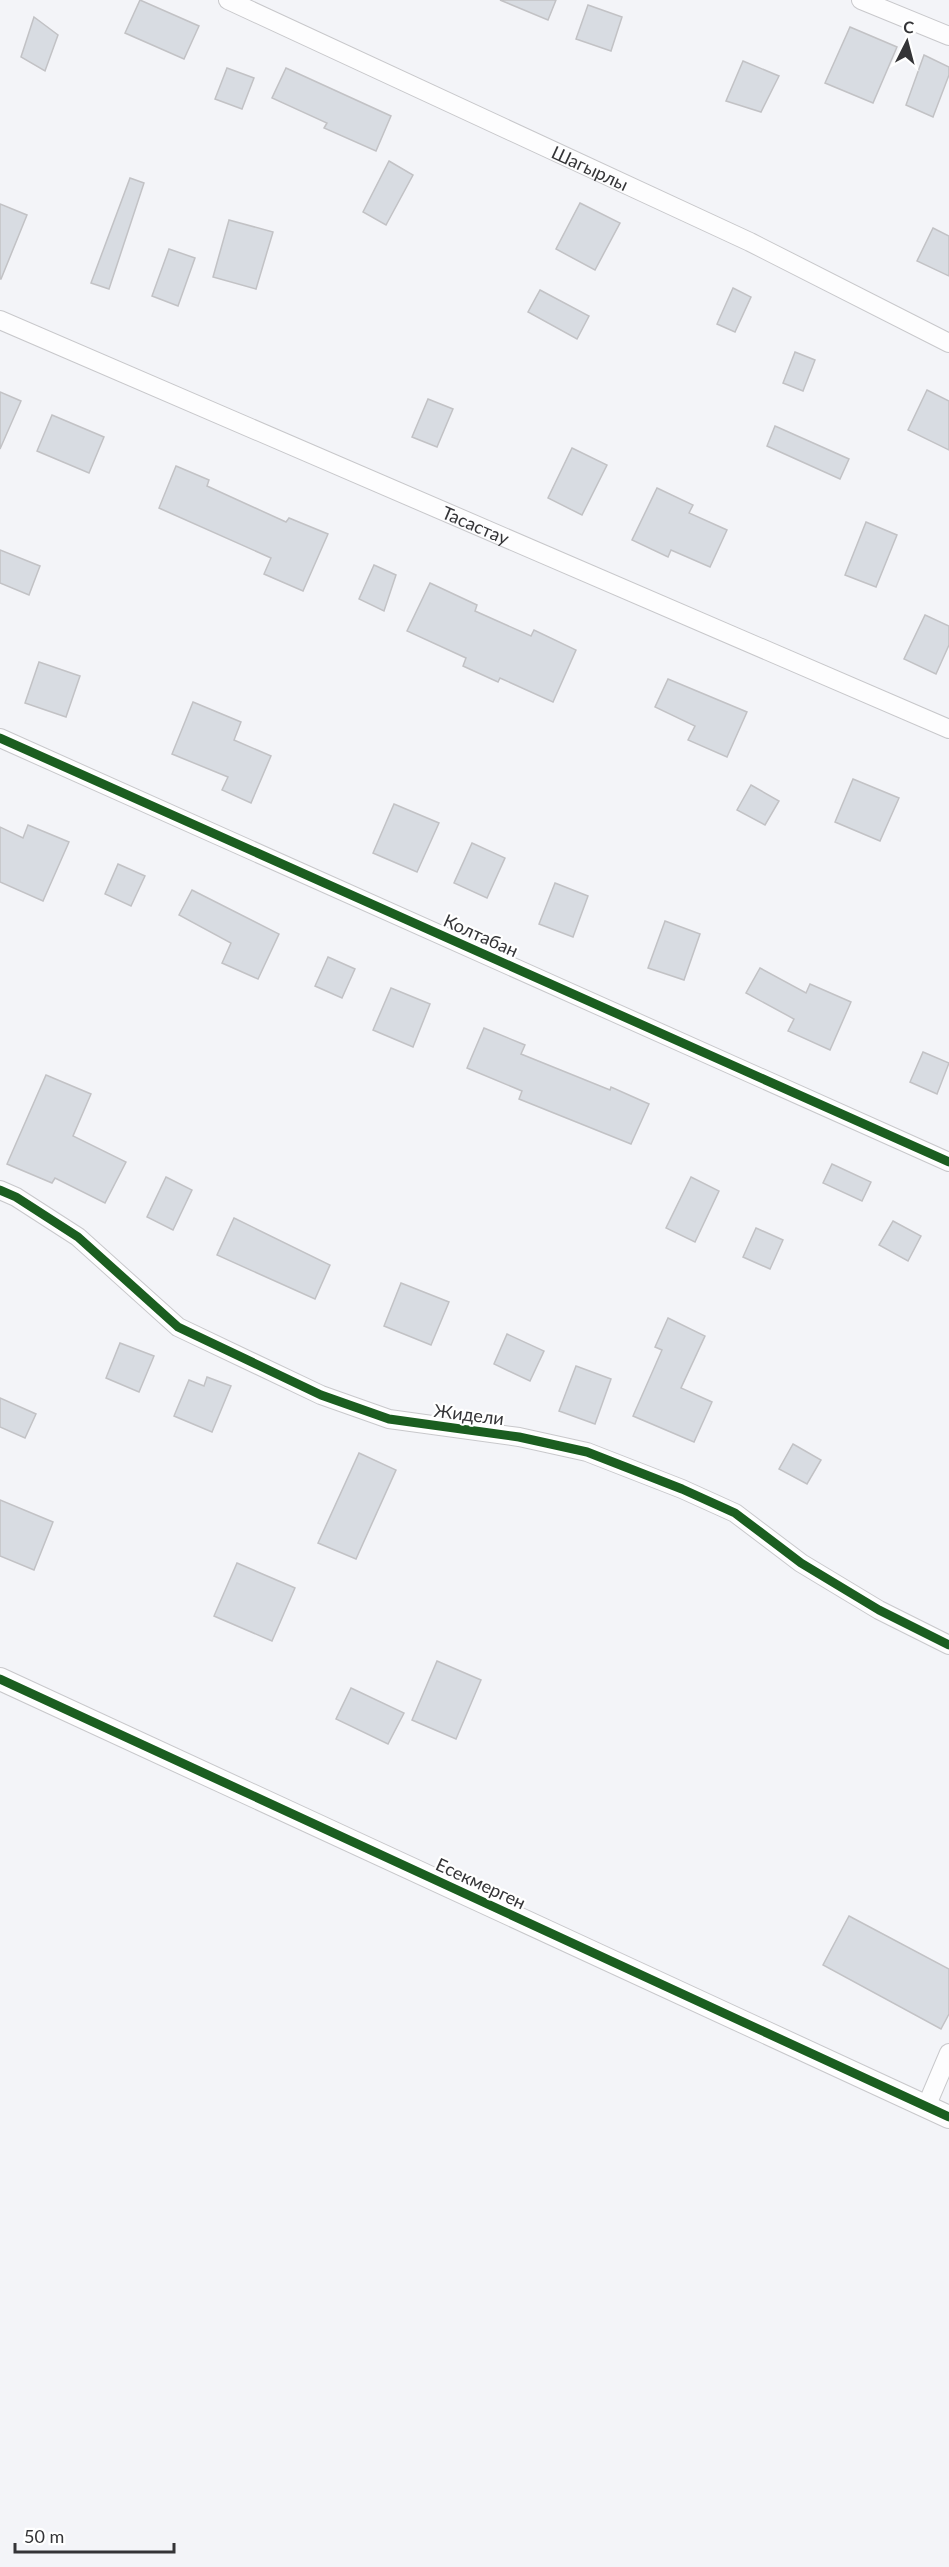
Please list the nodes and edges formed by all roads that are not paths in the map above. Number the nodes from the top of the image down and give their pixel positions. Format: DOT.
graph roads {
  1 [pos="228,0"];
  2 [pos="861,0"];
  3 [pos="949,36"];
  4 [pos="0,320"];
  5 [pos="949,343"];
  6 [pos="949,729"];
  7 [pos="0,738"];
  8 [pos="949,1162"];
  9 [pos="0,1190"];
  10 [pos="949,1645"];
  11 [pos="0,1679"];
  12 [pos="949,2053"];
  13 [pos="926,2107"];
  14 [pos="949,2117"];
  1 -- 5 [label="street, Шагырлы"];
  2 -- 3 [label="street"];
  4 -- 6 [label="street, Тасастау"];
  7 -- 8 [label="street, Колтабан"];
  9 -- 10 [label="street, Жидели"];
  11 -- 13 [label="street, Eсекмерген"];
  12 -- 13 [label="street"];
  13 -- 14 [label="street, Eсекмерген"];
}
